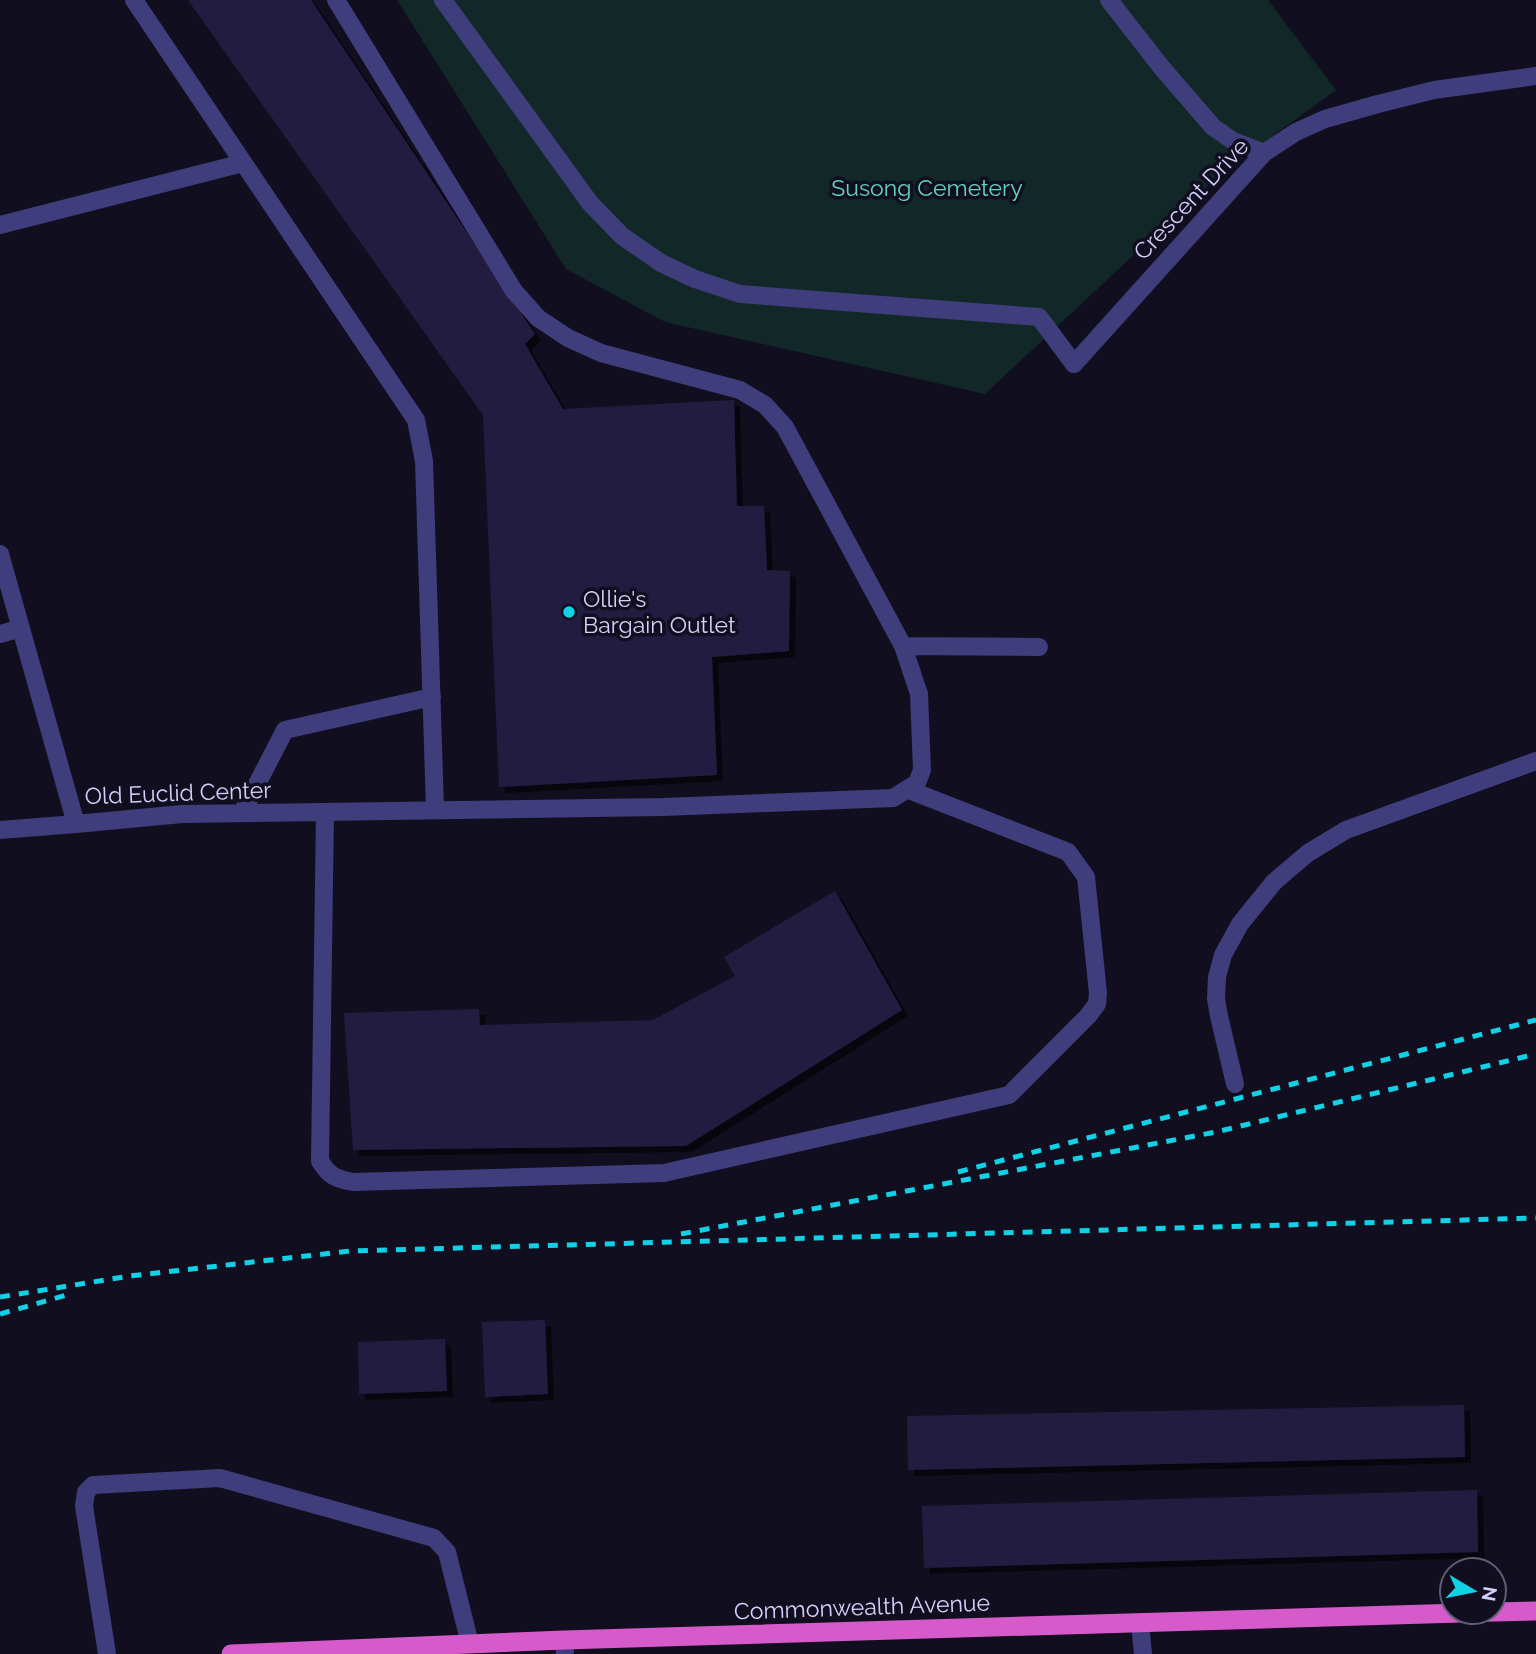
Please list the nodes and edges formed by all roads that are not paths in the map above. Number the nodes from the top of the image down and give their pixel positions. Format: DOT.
graph roads {
  1 [pos="134,0"];
  2 [pos="336,0"];
  3 [pos="443,0"];
  4 [pos="1109,0"];
  5 [pos="1536,76"];
  6 [pos="1264,153"];
  7 [pos="243,163"];
  8 [pos="0,225"];
  9 [pos="0,554"];
  10 [pos="5,592"];
  11 [pos="21,628"];
  12 [pos="0,634"];
  13 [pos="903,646"];
  14 [pos="1038,648"];
  15 [pos="432,697"];
  16 [pos="1536,761"];
  17 [pos="909,790"];
  18 [pos="435,809"];
  19 [pos="325,812"];
  20 [pos="243,813"];
  21 [pos="76,824"];
  22 [pos="0,830"];
  23 [pos="1235,1084"];
  24 [pos="1536,1611"];
  25 [pos="1508,1612"];
  26 [pos="1438,1614"];
  27 [pos="1140,1623"];
  28 [pos="470,1644"];
  29 [pos="564,1647"];
  30 [pos="107,1654"];
  31 [pos="231,1654"];
  32 [pos="1143,1654"];
  1 -- 7 [label="street"];
  2 -- 13 [label="street"];
  3 -- 6 [label="street, Crescent Drive"];
  4 -- 6 [label="street"];
  5 -- 6 [label="street, Crescent Drive"];
  7 -- 8 [label="street"];
  7 -- 15 [label="street"];
  9 -- 10 [label="street, Old Euclid Center"];
  10 -- 11 [label="street, Old Euclid Center"];
  11 -- 12 [label="street"];
  11 -- 21 [label="street, Old Euclid Center"];
  13 -- 14 [label="street"];
  13 -- 17 [label="street"];
  15 -- 18 [label="street"];
  15 -- 20 [label="street"];
  16 -- 23 [label="street"];
  17 -- 18 [label="street, Old Euclid Center"];
  17 -- 19 [label="street"];
  18 -- 19 [label="street, Old Euclid Center"];
  19 -- 20 [label="street, Old Euclid Center"];
  20 -- 21 [label="street, Old Euclid Center"];
  21 -- 22 [label="street"];
  24 -- 25 [label="highway, Commonwealth Avenue"];
  26 -- 27 [label="highway, Commonwealth Avenue"];
  27 -- 29 [label="highway, Commonwealth Avenue"];
  27 -- 32 [label="street"];
  28 -- 29 [label="highway, Commonwealth Avenue"];
  28 -- 30 [label="street"];
  28 -- 31 [label="highway, Commonwealth Avenue"];
}
